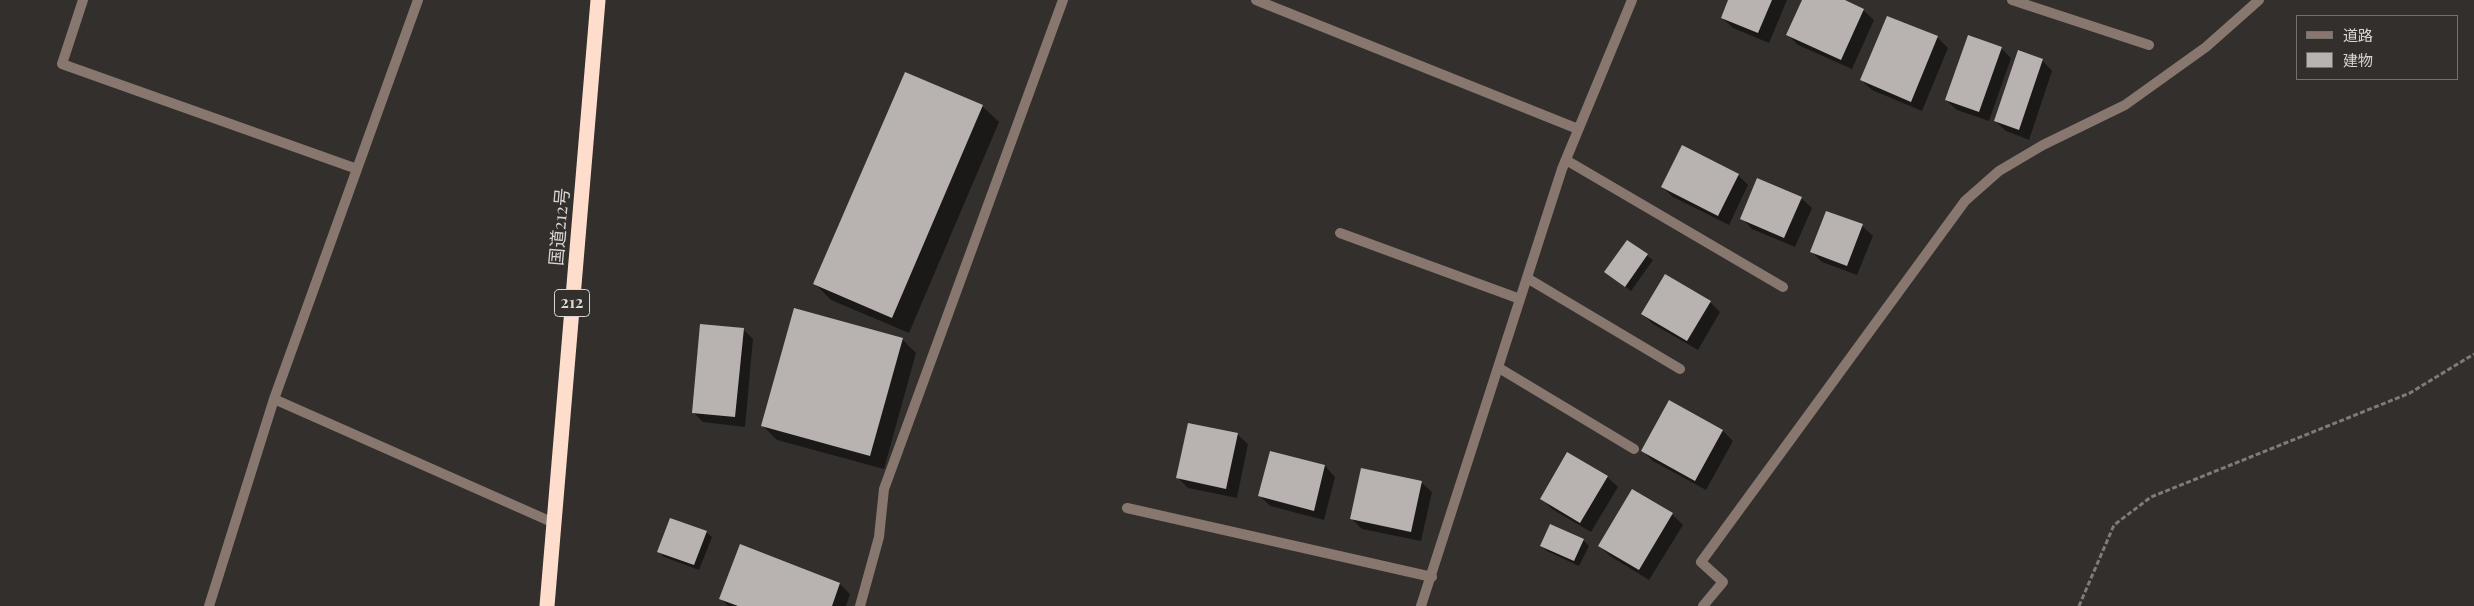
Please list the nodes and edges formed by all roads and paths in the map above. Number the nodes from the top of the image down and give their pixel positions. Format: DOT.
graph roads {
  1 [pos="83,0"];
  2 [pos="418,0"];
  3 [pos="598,0"];
  4 [pos="1063,0"];
  5 [pos="1256,0"];
  6 [pos="1632,0"];
  7 [pos="2012,0"];
  8 [pos="2259,0"];
  9 [pos="2149,45"];
  10 [pos="1578,129"];
  11 [pos="1566,160"];
  12 [pos="357,169"];
  13 [pos="1340,233"];
  14 [pos="1527,278"];
  15 [pos="1783,287"];
  16 [pos="1520,299"];
  17 [pos="2474,354"];
  18 [pos="1499,368"];
  19 [pos="1680,370"];
  20 [pos="274,399"];
  21 [pos="1634,449"];
  22 [pos="1127,508"];
  23 [pos="554,523"];
  24 [pos="1432,576"];
  25 [pos="209,606"];
  26 [pos="547,606"];
  27 [pos="860,606"];
  28 [pos="1421,606"];
  29 [pos="1703,606"];
  30 [pos="2079,606"];
  1 -- 12 [label="street"];
  2 -- 12 [label="street"];
  3 -- 23 [label="highway, 国道212号 / 212"];
  4 -- 27 [label="street"];
  5 -- 10 [label="street"];
  6 -- 10 [label="street"];
  7 -- 9 [label="street"];
  8 -- 29 [label="street"];
  10 -- 11 [label="street"];
  11 -- 14 [label="street"];
  11 -- 15 [label="street"];
  12 -- 20 [label="street"];
  13 -- 16 [label="street"];
  14 -- 16 [label="street"];
  14 -- 19 [label="street"];
  16 -- 18 [label="street"];
  17 -- 30 [label="path"];
  18 -- 21 [label="street"];
  18 -- 24 [label="street"];
  20 -- 23 [label="street"];
  20 -- 25 [label="street"];
  22 -- 24 [label="street"];
  23 -- 26 [label="highway, 国道212号 / 212"];
  24 -- 28 [label="street"];
}
